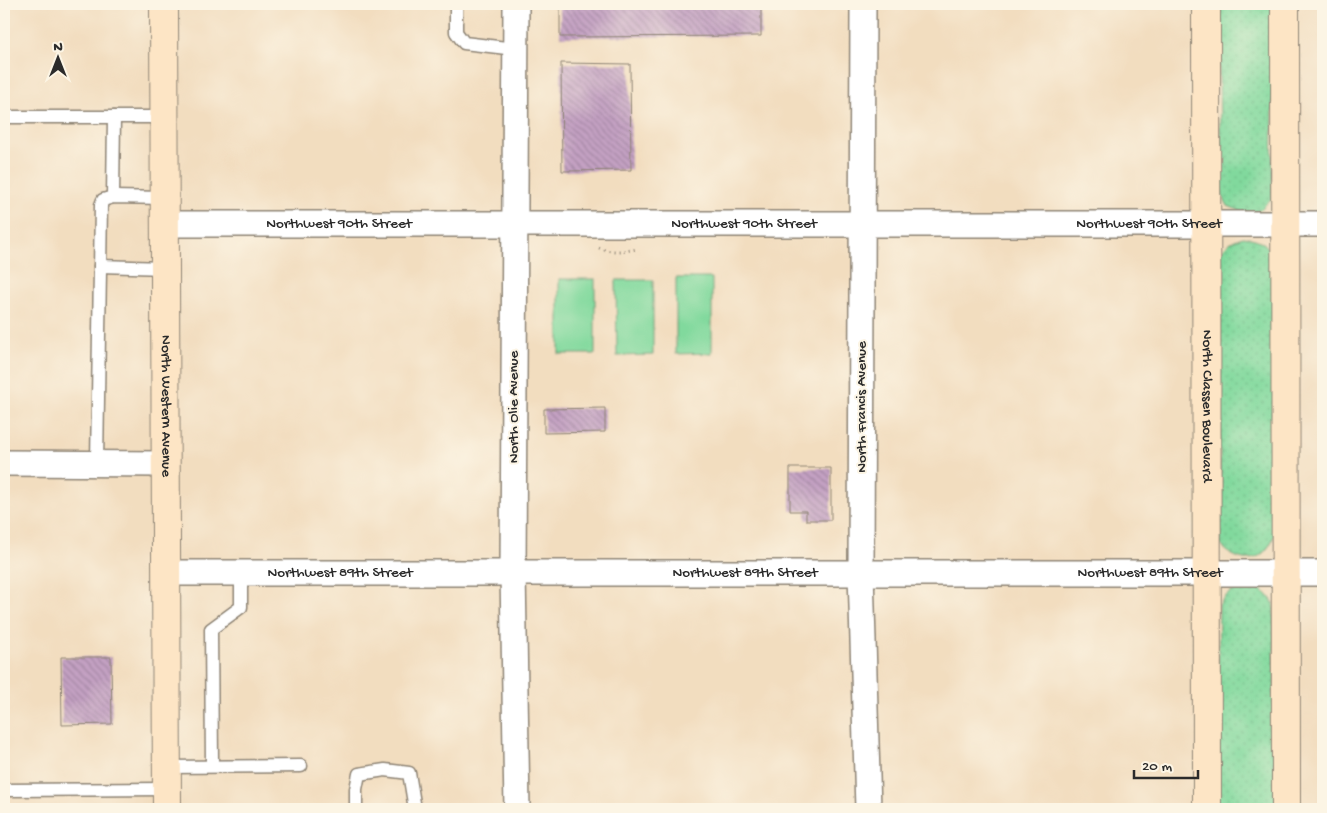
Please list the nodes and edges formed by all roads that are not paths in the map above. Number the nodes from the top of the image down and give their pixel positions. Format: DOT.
graph roads {
  1 [pos="164,4"];
  2 [pos="456,4"];
  3 [pos="516,4"];
  4 [pos="864,4"];
  5 [pos="1206,4"];
  6 [pos="1285,4"];
  7 [pos="516,49"];
  8 [pos="4,117"];
  9 [pos="114,117"];
  10 [pos="164,117"];
  11 [pos="114,197"];
  12 [pos="164,211"];
  13 [pos="514,224"];
  14 [pos="864,224"];
  15 [pos="1207,224"];
  16 [pos="1285,224"];
  17 [pos="1323,224"];
  18 [pos="100,266"];
  19 [pos="164,268"];
  20 [pos="4,463"];
  21 [pos="96,464"];
  22 [pos="165,464"];
  23 [pos="166,573"];
  24 [pos="241,573"];
  25 [pos="513,573"];
  26 [pos="861,573"];
  27 [pos="1206,573"];
  28 [pos="1286,573"];
  29 [pos="1323,573"];
  30 [pos="212,766"];
  31 [pos="301,766"];
  32 [pos="167,788"];
  33 [pos="5,790"];
  34 [pos="356,809"];
  35 [pos="415,809"];
  36 [pos="517,809"];
  37 [pos="868,809"];
  38 [pos="1207,809"];
  39 [pos="1286,809"];
  1 -- 10 [label="street, North Western Avenue"];
  2 -- 7 [label="lane"];
  3 -- 7 [label="street, North Olie Avenue"];
  4 -- 14 [label="street, North Francis Avenue"];
  5 -- 15 [label="street, North Classen Boulevard"];
  6 -- 16 [label="street"];
  7 -- 13 [label="street, North Olie Avenue"];
  8 -- 9 [label="lane"];
  9 -- 10 [label="lane"];
  9 -- 11 [label="lane"];
  10 -- 12 [label="street, North Western Avenue"];
  11 -- 12 [label="lane"];
  11 -- 18 [label="lane"];
  12 -- 13 [label="street, Northwest 90th Street"];
  12 -- 19 [label="street, North Western Avenue"];
  13 -- 14 [label="street, Northwest 90th Street"];
  13 -- 25 [label="street, North Olie Avenue"];
  14 -- 15 [label="street, Northwest 90th Street"];
  14 -- 26 [label="street, North Francis Avenue"];
  15 -- 16 [label="street, Northwest 90th Street"];
  15 -- 27 [label="street, North Classen Boulevard"];
  16 -- 17 [label="street, Northwest 90th Street"];
  16 -- 28 [label="street"];
  18 -- 19 [label="lane"];
  18 -- 21 [label="lane"];
  19 -- 22 [label="street, North Western Avenue"];
  20 -- 21 [label="street"];
  21 -- 22 [label="street"];
  22 -- 23 [label="street, North Western Avenue"];
  23 -- 24 [label="street, Northwest 89th Street"];
  23 -- 32 [label="street, North Western Avenue"];
  24 -- 25 [label="street, Northwest 89th Street"];
  24 -- 30 [label="lane"];
  25 -- 26 [label="street, Northwest 89th Street"];
  25 -- 36 [label="street, North Olie Avenue"];
  26 -- 27 [label="street, Northwest 89th Street"];
  26 -- 37 [label="street, North Francis Avenue"];
  27 -- 28 [label="street, Northwest 89th Street"];
  27 -- 38 [label="street, North Classen Boulevard"];
  28 -- 29 [label="street, Northwest 89th Street"];
  28 -- 39 [label="street"];
  30 -- 31 [label="lane"];
  30 -- 32 [label="lane"];
  32 -- 33 [label="lane"];
  34 -- 35 [label="lane"];
}
